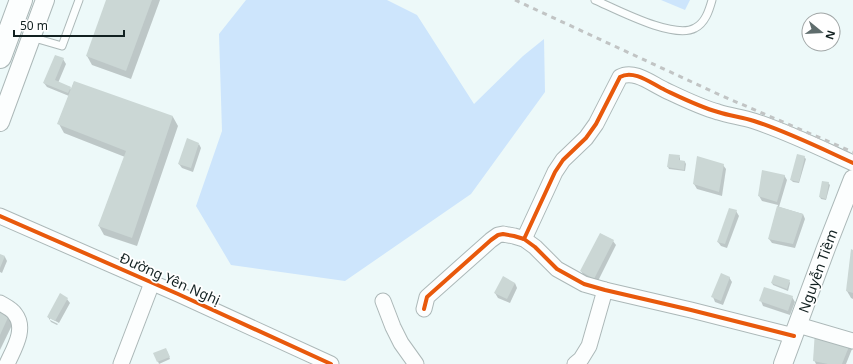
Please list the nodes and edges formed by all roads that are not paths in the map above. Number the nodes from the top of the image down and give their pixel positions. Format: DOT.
graph roads {
  1 [pos="21,0"];
  2 [pos="45,0"];
  3 [pos="79,0"];
  4 [pos="595,0"];
  5 [pos="712,0"];
  6 [pos="31,37"];
  7 [pos="0,57"];
  8 [pos="0,122"];
  9 [pos="853,163"];
  10 [pos="853,178"];
  11 [pos="0,216"];
  12 [pos="524,239"];
  13 [pos="152,283"];
  14 [pos="605,290"];
  15 [pos="383,301"];
  16 [pos="0,303"];
  17 [pos="424,309"];
  18 [pos="796,330"];
  19 [pos="853,341"];
  20 [pos="7,364"];
  21 [pos="121,364"];
  22 [pos="331,364"];
  23 [pos="416,364"];
  24 [pos="575,364"];
  25 [pos="784,364"];
  1 -- 7 [label="highway"];
  2 -- 6 [label="street"];
  3 -- 6 [label="lane"];
  4 -- 5 [label="lane"];
  6 -- 8 [label="street"];
  9 -- 12 [label="street"];
  10 -- 18 [label="street, Nguyễn Tiềm"];
  11 -- 13 [label="street, Đường Yên Nghị"];
  12 -- 14 [label="street"];
  12 -- 17 [label="street"];
  13 -- 21 [label="street"];
  13 -- 22 [label="street, Đường Yên Nghị"];
  14 -- 18 [label="street"];
  14 -- 24 [label="street"];
  15 -- 23 [label="street"];
  16 -- 20 [label="street"];
  18 -- 19 [label="street"];
  18 -- 25 [label="street, Nguyễn Tiềm"];
}
